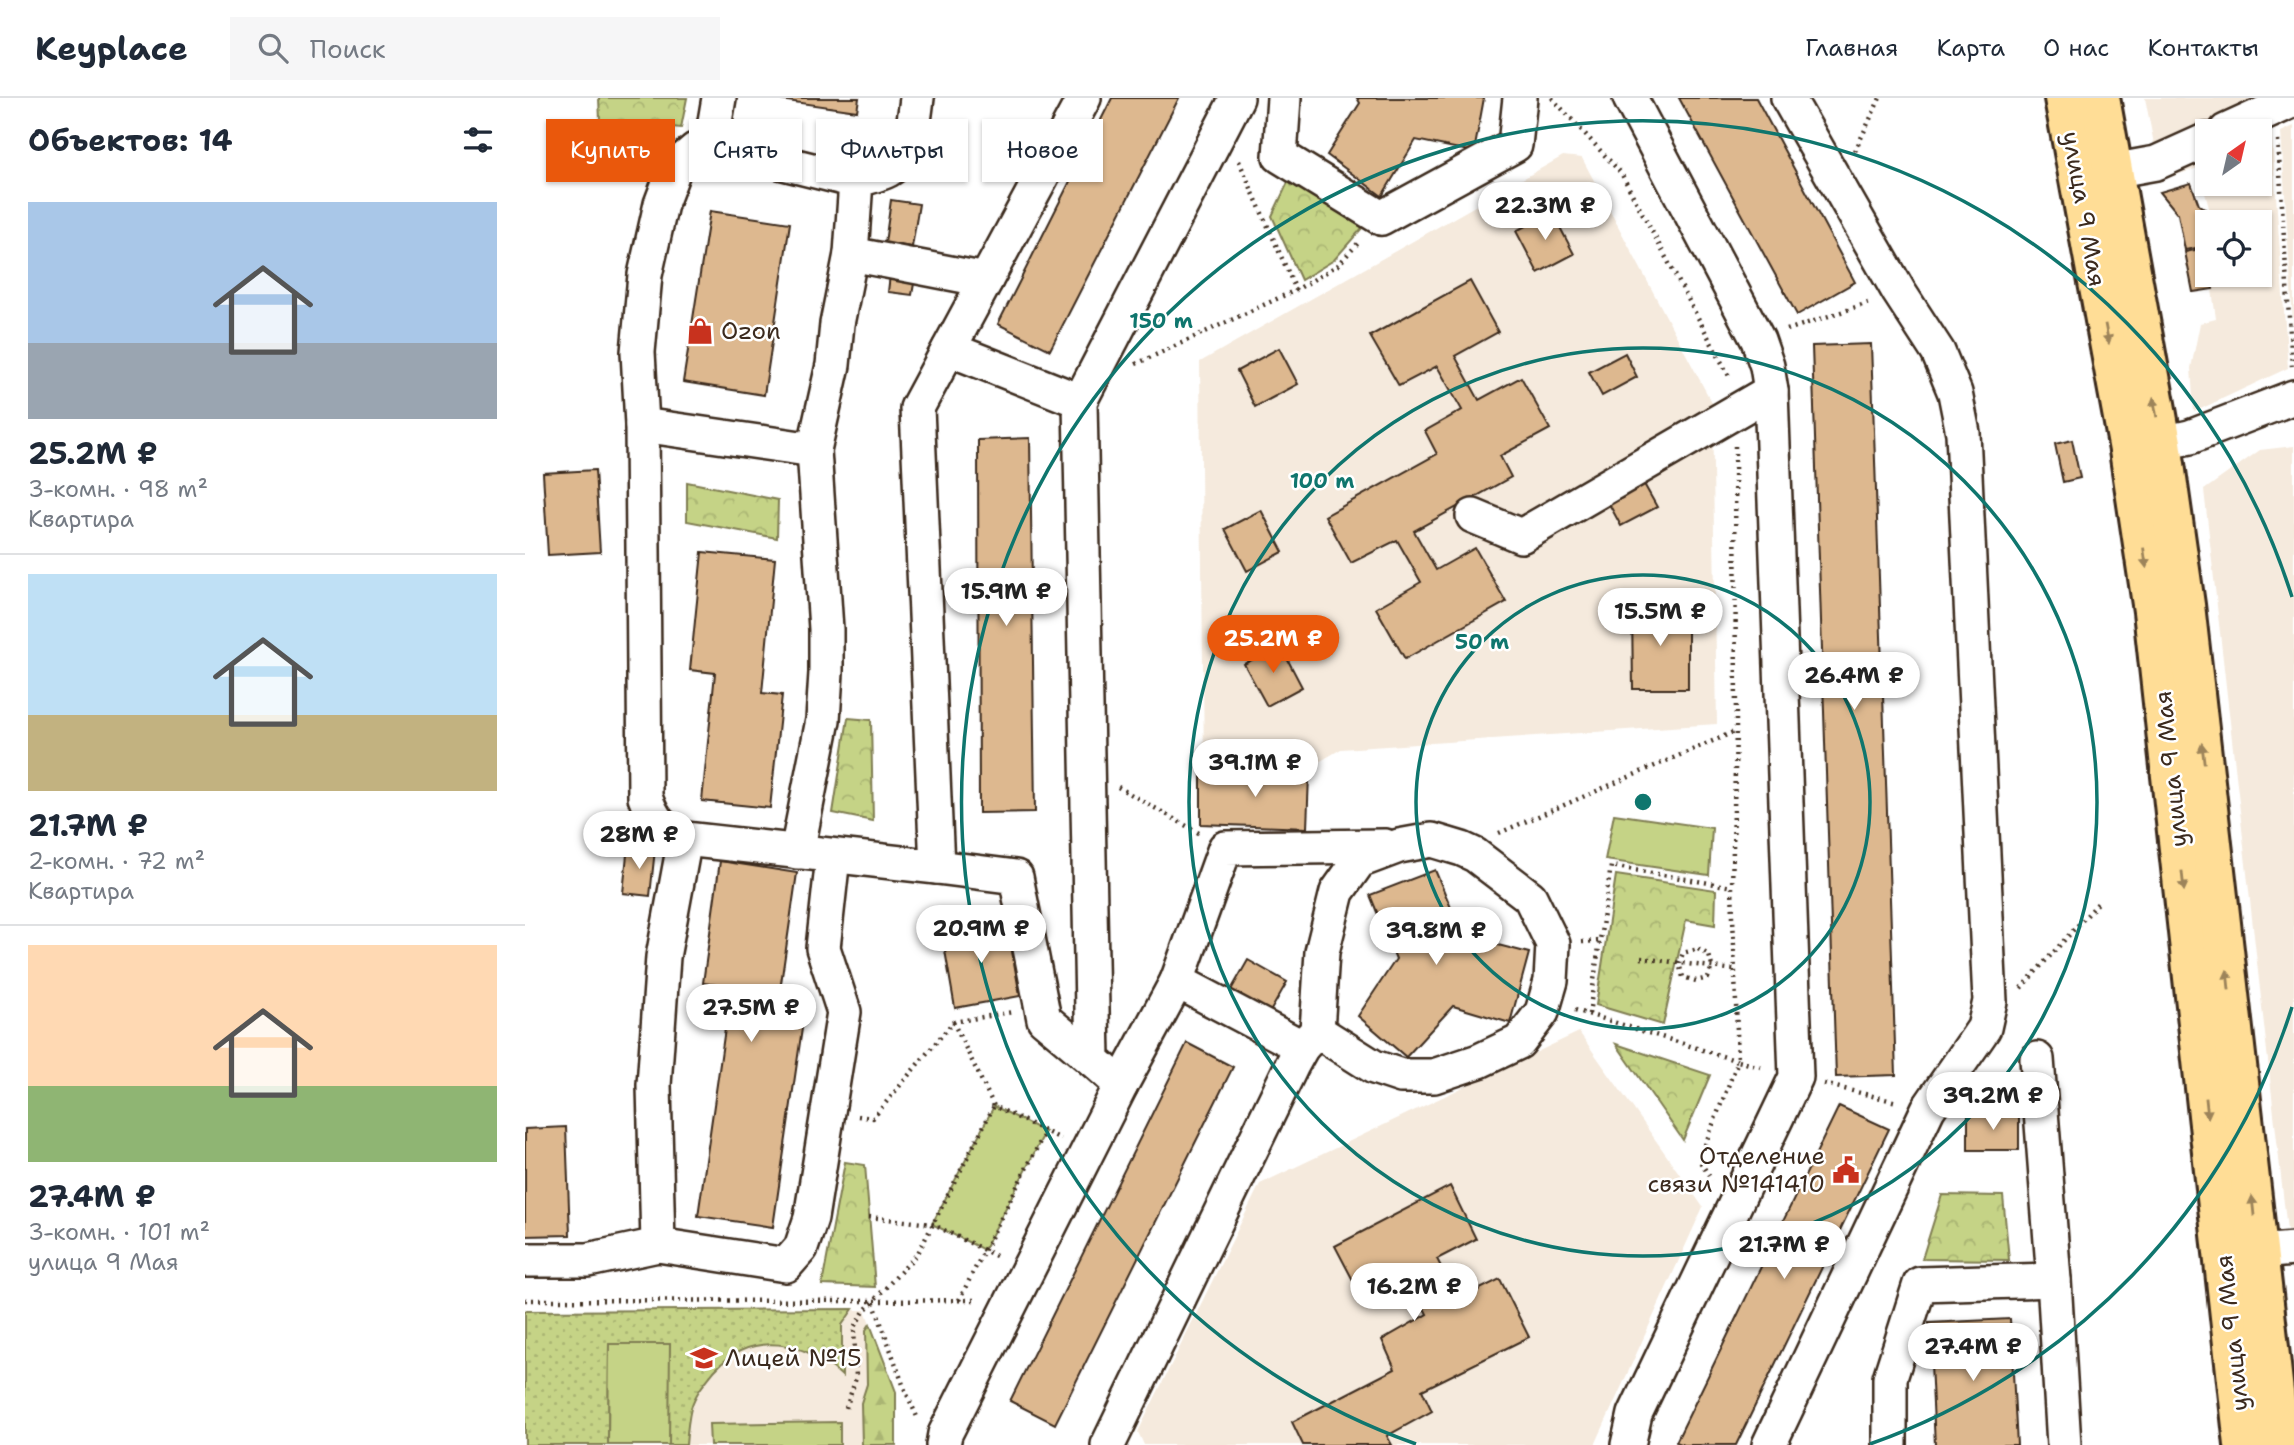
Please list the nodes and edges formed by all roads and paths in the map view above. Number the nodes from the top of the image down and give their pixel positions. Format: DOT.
graph roads {
  1 [pos="719,98"];
  2 [pos="917,98"];
  3 [pos="1084,98"];
  4 [pos="1285,98"];
  5 [pos="1520,98"];
  6 [pos="1552,98"];
  7 [pos="1630,98"];
  8 [pos="1788,98"];
  9 [pos="1880,98"];
  10 [pos="2064,98"];
  11 [pos="2100,98"];
  12 [pos="2294,100"];
  13 [pos="1230,111"];
  14 [pos="715,119"];
  15 [pos="914,119"];
  16 [pos="2252,119"];
  17 [pos="2277,128"];
  18 [pos="2195,146"];
  19 [pos="689,155"];
  20 [pos="2112,171"];
  21 [pos="856,182"];
  22 [pos="1839,187"];
  23 [pos="1381,218"];
  24 [pos="851,254"];
  25 [pos="986,280"];
  26 [pos="1296,290"];
  27 [pos="1899,292"];
  28 [pos="1758,340"];
  29 [pos="949,349"];
  30 [pos="2293,383"];
  31 [pos="1771,391"];
  32 [pos="1084,393"];
  33 [pos="1735,411"];
  34 [pos="642,425"];
  35 [pos="2162,443"];
  36 [pos="814,450"];
  37 [pos="1473,516"];
  38 [pos="1736,731"];
  39 [pos="1087,770"];
  40 [pos="685,839"];
  41 [pos="1399,846"];
  42 [pos="1225,848"];
  43 [pos="1462,849"];
  44 [pos="797,852"];
  45 [pos="833,857"];
  46 [pos="937,867"];
  47 [pos="1732,887"];
  48 [pos="2098,902"];
  49 [pos="1641,958"];
  50 [pos="1679,964"];
  51 [pos="1712,967"];
  52 [pos="1735,970"];
  53 [pos="1177,981"];
  54 [pos="1546,1000"];
  55 [pos="1041,1008"];
  56 [pos="1589,1014"];
  57 [pos="953,1022"];
  58 [pos="1985,1028"];
  59 [pos="1309,1039"];
  60 [pos="2036,1059"];
  61 [pos="1093,1060"];
  62 [pos="1121,1084"];
  63 [pos="994,1106"];
  64 [pos="829,1112"];
  65 [pos="1045,1132"];
  66 [pos="1087,1152"];
  67 [pos="1733,1210"];
  68 [pos="869,1217"];
  69 [pos="932,1224"];
  70 [pos="658,1245"];
  71 [pos="984,1250"];
  72 [pos="2276,1250"];
  73 [pos="525,1260"];
  74 [pos="2054,1280"];
  75 [pos="1020,1285"];
  76 [pos="525,1300"];
  77 [pos="959,1300"];
  78 [pos="873,1301"];
  79 [pos="846,1408"];
  80 [pos="932,1434"];
  81 [pos="1108,1445"];
  82 [pos="1628,1445"];
  83 [pos="1769,1445"];
  84 [pos="1890,1445"];
  85 [pos="2064,1445"];
  86 [pos="2244,1445"];
  87 [pos="2280,1445"];
  1 -- 14 [label="lane"];
  2 -- 15 [label="lane"];
  3 -- 25 [label="lane"];
  4 -- 23 [label="lane"];
  5 -- 23 [label="lane"];
  6 -- 33 [label="path"];
  7 -- 28 [label="lane"];
  8 -- 22 [label="lane"];
  9 -- 22 [label="path"];
  10 -- 86 [label="main road, улица 9 Мая, one-way"];
  11 -- 20 [label="main road, улица 9 Мая"];
  12 -- 16 [label="lane"];
  13 -- 26 [label="path"];
  13 -- 32 [label="lane"];
  17 -- 30 [label="path"];
  18 -- 20 [label="lane"];
  19 -- 34 [label="lane"];
  35 -- 20 [label="main road, улица 9 Мая, one-way"];
  21 -- 24 [label="lane"];
  22 -- 27 [label="lane"];
  23 -- 26 [label="path"];
  24 -- 25 [label="lane"];
  24 -- 36 [label="lane"];
  25 -- 29 [label="lane"];
  26 -- 32 [label="path"];
  27 -- 28 [label="path"];
  27 -- 58 [label="lane"];
  28 -- 31 [label="lane"];
  29 -- 32 [label="lane"];
  29 -- 46 [label="lane"];
  30 -- 35 [label="lane"];
  31 -- 33 [label="lane"];
  31 -- 67 [label="lane"];
  32 -- 39 [label="lane"];
  33 -- 37 [label="lane"];
  34 -- 36 [label="lane"];
  34 -- 40 [label="lane"];
  72 -- 35 [label="main road, улица 9 Мая, one-way"];
  36 -- 44 [label="lane"];
  38 -- 43 [label="path"];
  39 -- 42 [label="path"];
  39 -- 61 [label="lane"];
  40 -- 44 [label="lane"];
  40 -- 70 [label="lane"];
  41 -- 42 [label="lane"];
  41 -- 43 [label="lane"];
  41 -- 59 [label="lane"];
  42 -- 53 [label="lane"];
  43 -- 54 [label="lane"];
  44 -- 45 [label="lane"];
  45 -- 46 [label="lane"];
  45 -- 64 [label="lane"];
  46 -- 55 [label="lane"];
  47 -- 56 [label="path"];
  48 -- 58 [label="path"];
  49 -- 50 [label="path"];
  50 -- 51 [label="path"];
  50 -- 51 [label="path"];
  50 -- 51 [label="path"];
  51 -- 52 [label="path"];
  53 -- 59 [label="lane"];
  53 -- 62 [label="lane"];
  54 -- 56 [label="path"];
  54 -- 59 [label="lane"];
  55 -- 57 [label="path"];
  55 -- 61 [label="lane"];
  56 -- 67 [label="path"];
  57 -- 63 [label="path"];
  57 -- 64 [label="path"];
  58 -- 83 [label="lane"];
  59 -- 81 [label="lane"];
  60 -- 74 [label="lane"];
  61 -- 62 [label="lane"];
  62 -- 66 [label="lane"];
  63 -- 65 [label="path"];
  63 -- 69 [label="path"];
  64 -- 70 [label="lane"];
  65 -- 66 [label="path"];
  65 -- 71 [label="path"];
  66 -- 75 [label="lane"];
  67 -- 82 [label="lane"];
  68 -- 69 [label="path"];
  69 -- 71 [label="path"];
  69 -- 78 [label="path"];
  70 -- 73 [label="lane"];
  71 -- 75 [label="path"];
  71 -- 77 [label="path"];
  72 -- 87 [label="main road, улица 9 Мая"];
  74 -- 84 [label="lane"];
  74 -- 85 [label="lane"];
  75 -- 77 [label="path"];
  75 -- 80 [label="lane"];
  76 -- 78 [label="path"];
  77 -- 78 [label="path"];
  78 -- 79 [label="path"];
  78 -- 80 [label="path"];
}
